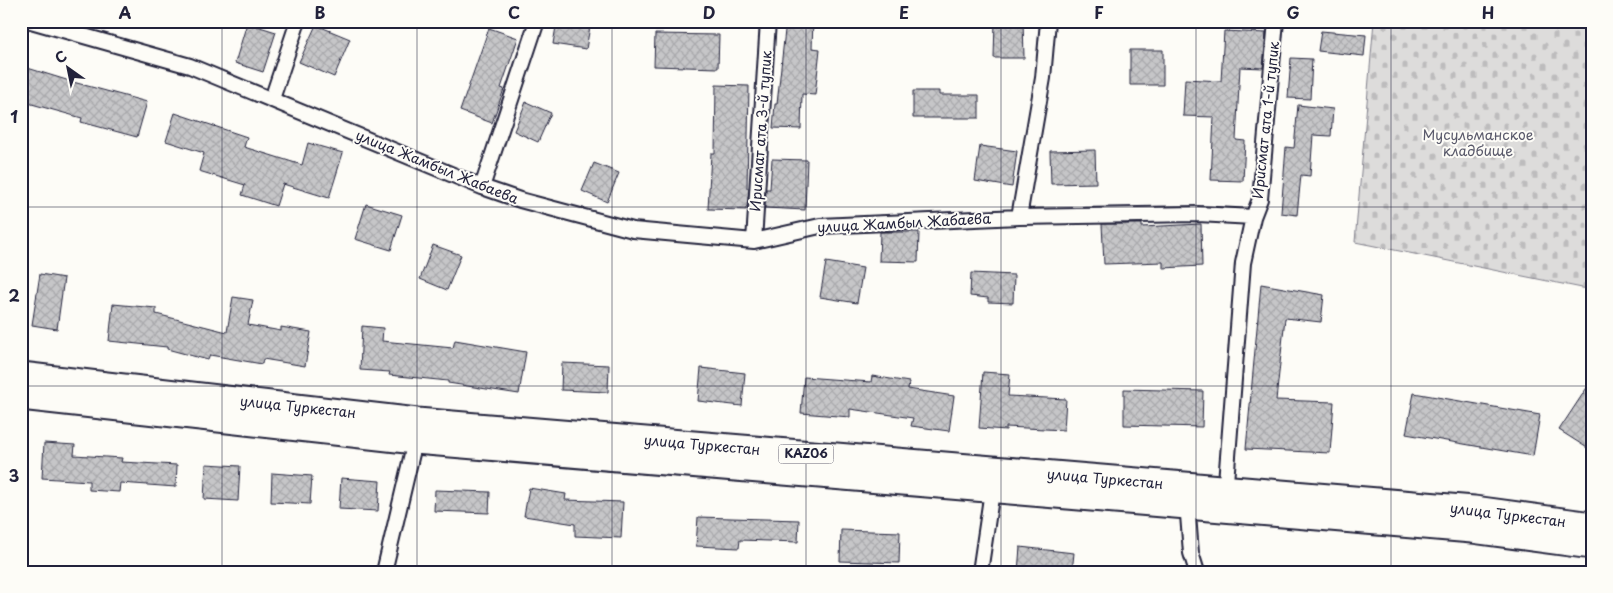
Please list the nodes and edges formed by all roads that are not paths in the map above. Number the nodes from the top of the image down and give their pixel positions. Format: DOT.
graph roads {
  1 [pos="31,21"];
  2 [pos="298,21"];
  3 [pos="537,21"];
  4 [pos="768,21"];
  5 [pos="1048,21"];
  6 [pos="1276,21"];
  7 [pos="55,24"];
  8 [pos="272,100"];
  9 [pos="482,188"];
  10 [pos="1019,217"];
  11 [pos="1253,217"];
  12 [pos="754,242"];
  13 [pos="21,375"];
  14 [pos="21,397"];
  15 [pos="415,441"];
  16 [pos="992,491"];
  17 [pos="1187,496"];
  18 [pos="1225,499"];
  19 [pos="1592,525"];
  20 [pos="1592,546"];
  21 [pos="384,572"];
  22 [pos="980,572"];
  23 [pos="1197,572"];
  1 -- 7 [label="street, улица Жамбыл Жабаева"];
  2 -- 8 [label="street"];
  3 -- 9 [label="street"];
  4 -- 12 [label="street, Ирисмат ата 3-й тупик"];
  5 -- 10 [label="street"];
  6 -- 11 [label="street, Ирисмат ата 1-й тупик"];
  7 -- 8 [label="street, улица Жамбыл Жабаева"];
  8 -- 9 [label="street, улица Жамбыл Жабаева"];
  9 -- 12 [label="street, улица Жамбыл Жабаева"];
  10 -- 11 [label="street, улица Жамбыл Жабаева"];
  10 -- 12 [label="street, улица Жамбыл Жабаева"];
  11 -- 18 [label="street"];
  13 -- 17 [label="highway, улица Туркестан / KАZ06"];
  14 -- 15 [label="highway, улица Туркестан / KАZ06"];
  15 -- 16 [label="highway, улица Туркестан / KАZ06"];
  15 -- 21 [label="street"];
  16 -- 17 [label="highway, улица Туркестан / KАZ06"];
  16 -- 22 [label="street"];
  17 -- 18 [label="highway, улица Туркестан / KАZ06"];
  17 -- 23 [label="street"];
  18 -- 19 [label="highway, улица Туркестан / KАZ06"];
  18 -- 20 [label="highway, улица Туркестан / KАZ06"];
}
